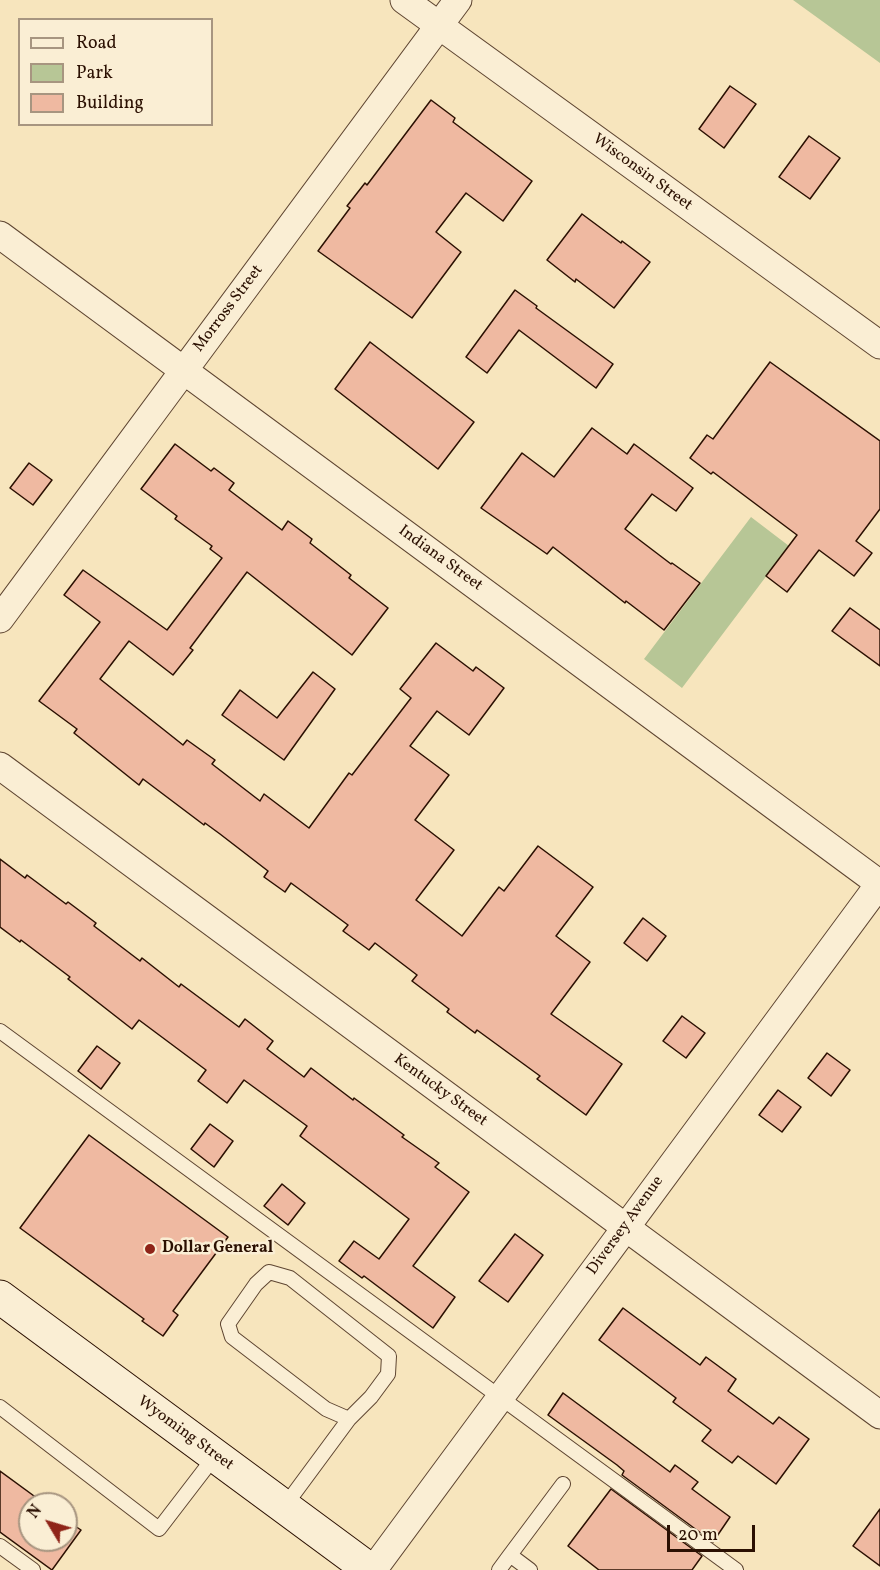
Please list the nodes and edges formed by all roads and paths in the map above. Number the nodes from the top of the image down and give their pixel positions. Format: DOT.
graph roads {
  1 [pos="404,0"];
  2 [pos="458,0"];
  3 [pos="439,26"];
  4 [pos="0,235"];
  5 [pos="880,345"];
  6 [pos="184,370"];
  7 [pos="0,619"];
  8 [pos="0,766"];
  9 [pos="880,883"];
  10 [pos="0,1031"];
  11 [pos="625,1227"];
  12 [pos="0,1297"];
  13 [pos="501,1397"];
  14 [pos="0,1407"];
  15 [pos="880,1415"];
  16 [pos="350,1419"];
  17 [pos="215,1456"];
  18 [pos="563,1484"];
  19 [pos="284,1507"];
  20 [pos="0,1546"];
  21 [pos="510,1555"];
  22 [pos="33,1570"];
  23 [pos="372,1570"];
  24 [pos="500,1570"];
  25 [pos="530,1570"];
  26 [pos="736,1570"];
  1 -- 3 [label="street, Wisconsin Street"];
  2 -- 3 [label="street, Morross Street"];
  3 -- 5 [label="street, Wisconsin Street"];
  3 -- 6 [label="street, Morross Street"];
  4 -- 6 [label="street, Indiana Street"];
  6 -- 7 [label="street, Morross Street"];
  6 -- 9 [label="street, Indiana Street"];
  8 -- 11 [label="street, Kentucky Street"];
  9 -- 11 [label="street, Diversey Avenue"];
  10 -- 13 [label="lane"];
  11 -- 13 [label="street, Diversey Avenue"];
  11 -- 15 [label="street, Kentucky Street"];
  12 -- 17 [label="street, Wyoming Street"];
  13 -- 23 [label="street, Diversey Avenue"];
  13 -- 26 [label="lane"];
  14 -- 17 [label="lane"];
  16 -- 16 [label="lane"];
  16 -- 19 [label="lane"];
  17 -- 19 [label="street, Wyoming Street"];
  18 -- 21 [label="lane"];
  19 -- 23 [label="street, Wyoming Street"];
  20 -- 22 [label="lane"];
  21 -- 24 [label="lane"];
  21 -- 25 [label="lane"];
}
